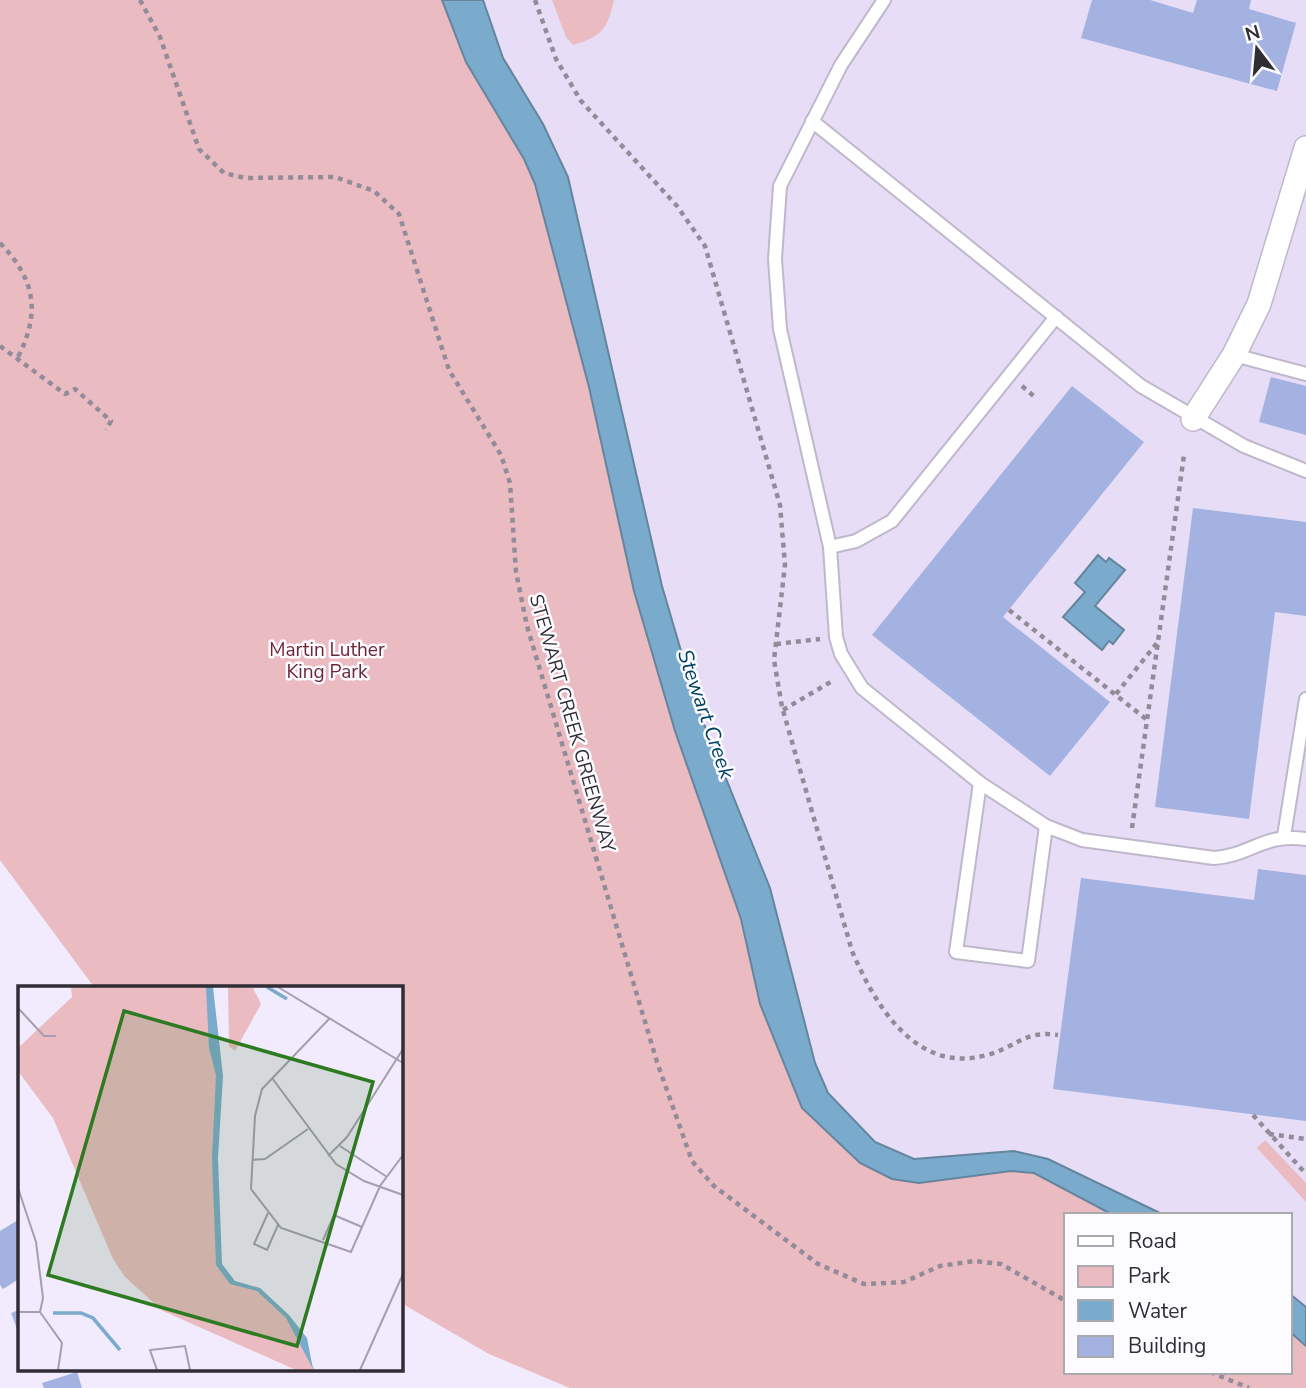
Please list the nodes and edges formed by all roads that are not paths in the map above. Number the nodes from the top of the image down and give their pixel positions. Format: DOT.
graph roads {
  1 [pos="884,0"];
  2 [pos="812,121"];
  3 [pos="1306,148"];
  4 [pos="1056,317"];
  5 [pos="1234,355"];
  6 [pos="1306,374"];
  7 [pos="1193,419"];
  8 [pos="1306,471"];
  9 [pos="830,547"];
  10 [pos="1306,699"];
  11 [pos="980,783"];
  12 [pos="1046,826"];
  13 [pos="1284,836"];
  14 [pos="1306,839"];
  1 -- 2 [label="lane"];
  2 -- 4 [label="lane"];
  2 -- 9 [label="lane"];
  3 -- 5 [label="street"];
  4 -- 7 [label="lane"];
  4 -- 9 [label="lane"];
  5 -- 6 [label="lane"];
  5 -- 7 [label="street"];
  7 -- 8 [label="lane"];
  9 -- 11 [label="lane"];
  10 -- 13 [label="lane"];
  11 -- 12 [label="lane"];
  11 -- 12 [label="lane"];
  12 -- 13 [label="lane"];
  13 -- 14 [label="lane"];
}
